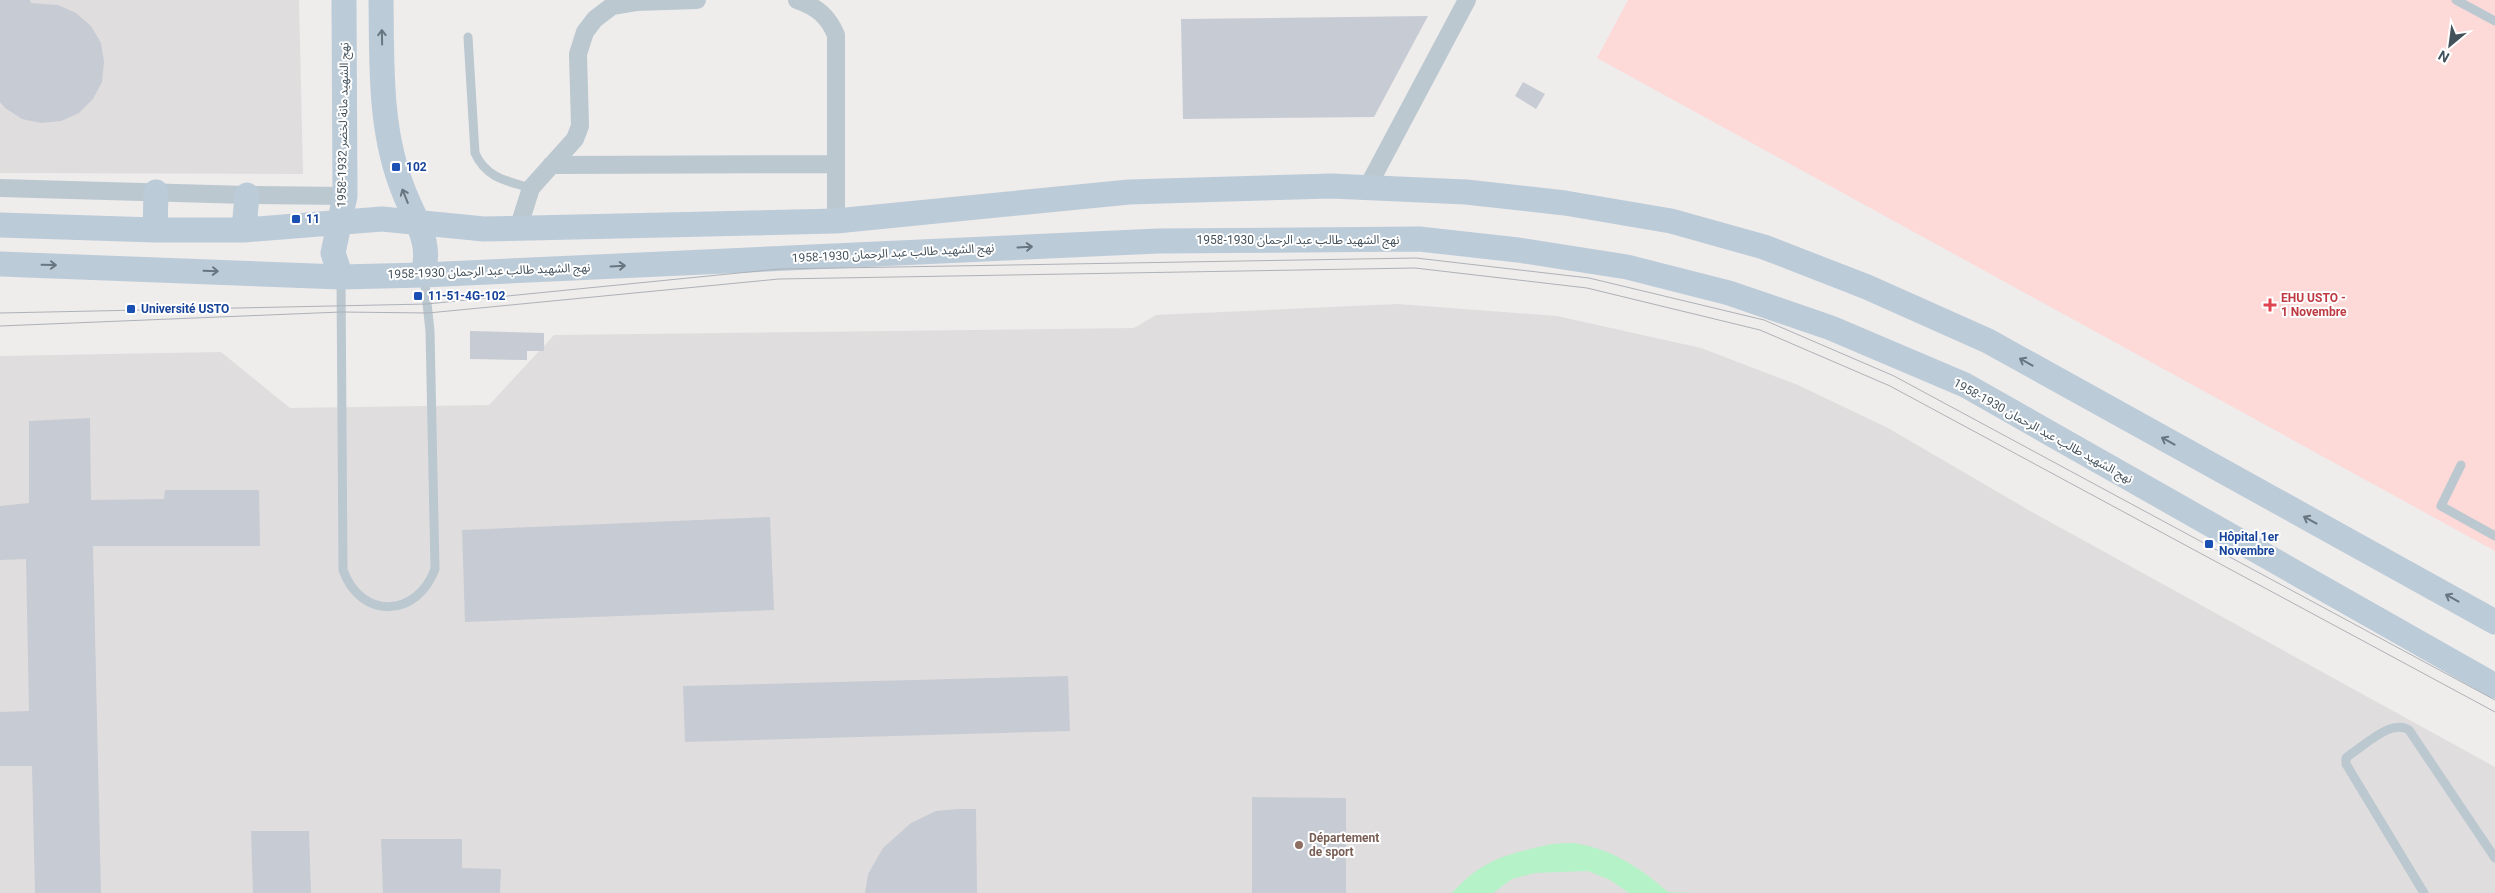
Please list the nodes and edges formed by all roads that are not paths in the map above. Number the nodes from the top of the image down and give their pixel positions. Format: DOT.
graph roads {
  1 [pos="344,0"];
  2 [pos="381,0"];
  3 [pos="697,0"];
  4 [pos="798,0"];
  5 [pos="1467,0"];
  6 [pos="2456,0"];
  7 [pos="2495,21"];
  8 [pos="468,37"];
  9 [pos="383,97"];
  10 [pos="346,99"];
  11 [pos="551,164"];
  12 [pos="834,164"];
  13 [pos="0,188"];
  14 [pos="531,188"];
  15 [pos="1367,188"];
  16 [pos="156,192"];
  17 [pos="247,195"];
  18 [pos="344,196"];
  19 [pos="836,221"];
  20 [pos="340,222"];
  21 [pos="417,222"];
  22 [pos="0,225"];
  23 [pos="518,228"];
  24 [pos="155,230"];
  25 [pos="244,230"];
  26 [pos="0,264"];
  27 [pos="424,275"];
  28 [pos="341,276"];
  29 [pos="2461,465"];
  30 [pos="2495,536"];
  31 [pos="2495,622"];
  32 [pos="2495,686"];
  33 [pos="2495,858"];
  34 [pos="2424,893"];
  1 -- 10 [label="main road, نهج الشهيد مانة لخضر 1932-1958"];
  9 -- 2 [label="main road, one-way"];
  3 -- 11 [label="street"];
  4 -- 12 [label="street"];
  5 -- 15 [label="street"];
  6 -- 7 [label="lane"];
  8 -- 14 [label="lane"];
  9 -- 10 [label="main road"];
  21 -- 9 [label="main road, one-way"];
  10 -- 18 [label="main road, نهج الشهيد مانة لخضر 1932-1958"];
  11 -- 12 [label="street"];
  11 -- 14 [label="street"];
  12 -- 19 [label="street"];
  13 -- 16 [label="street"];
  14 -- 23 [label="street"];
  15 -- 19 [label="main road"];
  31 -- 15 [label="main road, one-way"];
  16 -- 17 [label="street"];
  16 -- 24 [label="main road"];
  17 -- 18 [label="street"];
  17 -- 25 [label="main road"];
  18 -- 20 [label="main road, نهج الشهيد مانة لخضر 1932-1958"];
  19 -- 23 [label="main road"];
  20 -- 21 [label="main road"];
  20 -- 25 [label="main road"];
  20 -- 28 [label="main road, نهج الشهيد مانة لخضر 1932-1958"];
  21 -- 23 [label="main road"];
  21 -- 27 [label="main road"];
  22 -- 24 [label="main road"];
  24 -- 25 [label="main road"];
  26 -- 28 [label="main road, نهج الشهيد طالب عبد الرحمان 1930-1958, one-way"];
  27 -- 28 [label="main road, نهج الشهيد طالب عبد الرحمان 1930-1958"];
  27 -- 28 [label="lane"];
  27 -- 32 [label="main road, نهج الشهيد طالب عبد الرحمان 1930-1958, one-way"];
  29 -- 30 [label="lane"];
  33 -- 34 [label="lane"];
}
